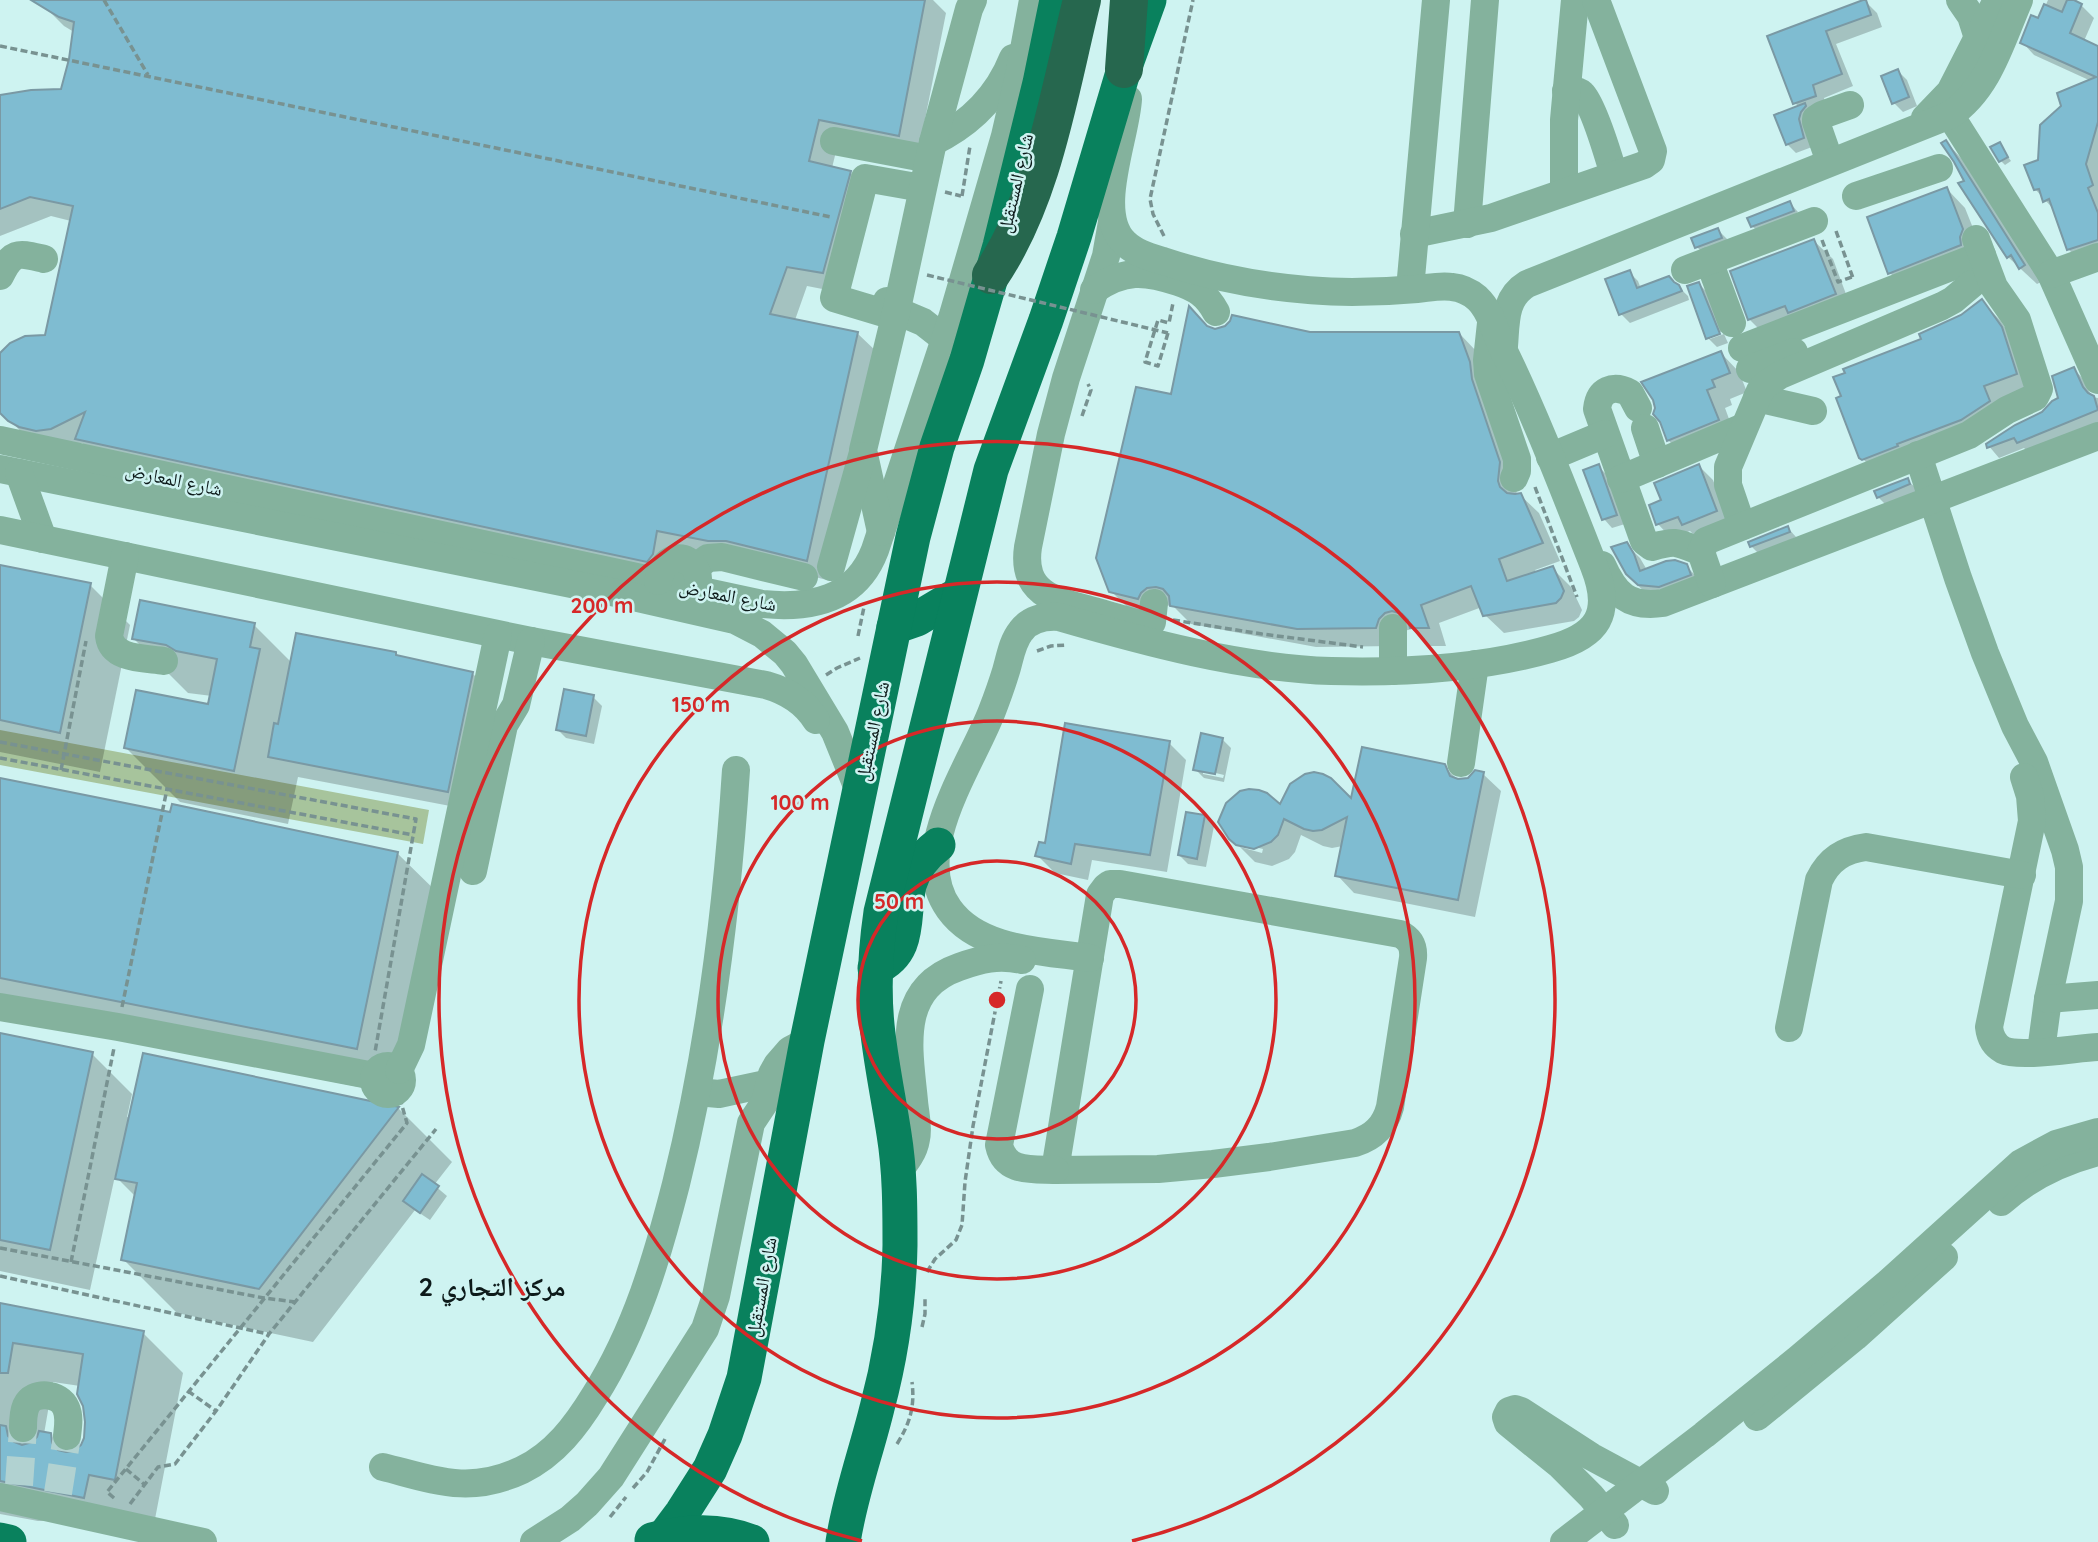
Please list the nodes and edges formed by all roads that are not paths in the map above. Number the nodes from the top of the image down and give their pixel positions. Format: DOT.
graph roads {
  1 [pos="973,0"];
  2 [pos="1082,0"];
  3 [pos="1129,0"];
  4 [pos="1149,0"];
  5 [pos="1436,0"];
  6 [pos="1485,0"];
  7 [pos="1575,0"];
  8 [pos="1596,0"];
  9 [pos="1960,0"];
  10 [pos="1997,0"];
  11 [pos="2019,0"];
  12 [pos="1040,2"];
  13 [pos="1978,38"];
  14 [pos="1124,69"];
  15 [pos="1974,73"];
  16 [pos="1566,91"];
  17 [pos="1850,105"];
  18 [pos="1950,115"];
  19 [pos="1898,135"];
  20 [pos="834,141"];
  21 [pos="931,150"];
  22 [pos="1830,162"];
  23 [pos="1939,167"];
  24 [pos="1614,175"];
  25 [pos="1901,181"];
  26 [pos="922,188"];
  27 [pos="1564,192"];
  28 [pos="1856,196"];
  29 [pos="1729,203"];
  30 [pos="1112,222"];
  31 [pos="1467,224"];
  32 [pos="1825,226"];
  33 [pos="1414,234"];
  34 [pos="1745,247"];
  35 [pos="2098,257"];
  36 [pos="44,259"];
  37 [pos="1980,264"];
  38 [pos="1179,274"];
  39 [pos="2051,274"];
  40 [pos="991,275"];
  41 [pos="0,276"];
  42 [pos="1410,289"];
  43 [pos="1094,290"];
  44 [pos="898,308"];
  45 [pos="1216,312"];
  46 [pos="1492,322"];
  47 [pos="956,350"];
  48 [pos="1503,350"];
  49 [pos="2098,380"];
  50 [pos="928,392"];
  51 [pos="1757,398"];
  52 [pos="1813,411"];
  53 [pos="1744,428"];
  54 [pos="1605,434"];
  55 [pos="2098,436"];
  56 [pos="0,440"];
  57 [pos="863,450"];
  58 [pos="48,454"];
  59 [pos="1918,455"];
  60 [pos="1550,457"];
  61 [pos="1657,464"];
  62 [pos="9,471"];
  63 [pos="1523,479"];
  64 [pos="1621,479"];
  65 [pos="1933,499"];
  66 [pos="1742,526"];
  67 [pos="0,530"];
  68 [pos="881,532"];
  69 [pos="1583,536"];
  70 [pos="43,539"];
  71 [pos="1701,552"];
  72 [pos="125,556"];
  73 [pos="831,567"];
  74 [pos="804,577"];
  75 [pos="697,579"];
  76 [pos="1712,584"];
  77 [pos="959,594"];
  78 [pos="1153,610"];
  79 [pos="894,627"];
  80 [pos="1392,628"];
  81 [pos="514,638"];
  82 [pos="164,661"];
  83 [pos="1475,664"];
  84 [pos="1393,671"];
  85 [pos="2015,726"];
  86 [pos="1461,763"];
  87 [pos="736,770"];
  88 [pos="857,802"];
  89 [pos="937,860"];
  90 [pos="473,871"];
  91 [pos="2022,875"];
  92 [pos="1089,966"];
  93 [pos="875,968"];
  94 [pos="1030,989"];
  95 [pos="2098,995"];
  96 [pos="2048,999"];
  97 [pos="0,1007"];
  98 [pos="1789,1028"];
  99 [pos="807,1041"];
  100 [pos="2098,1047"];
  101 [pos="2041,1051"];
  102 [pos="770,1083"];
  103 [pos="697,1092"];
  104 [pos="2098,1132"];
  105 [pos="2098,1152"];
  106 [pos="1055,1170"];
  107 [pos="898,1172"];
  108 [pos="23,1428"];
  109 [pos="67,1436"];
  110 [pos="383,1467"];
  111 [pos="1650,1488"];
  112 [pos="12,1494"];
  113 [pos="1605,1526"];
  114 [pos="655,1539"];
  115 [pos="0,1540"];
  116 [pos="9,1542"];
  117 [pos="203,1542"];
  118 [pos="534,1542"];
  119 [pos="752,1542"];
  120 [pos="843,1542"];
  121 [pos="1564,1542"];
  1 -- 21 [label="street"];
  2 -- 40 [label="highway"];
  3 -- 14 [label="highway"];
  4 -- 14 [label="main road"];
  5 -- 33 [label="street"];
  6 -- 31 [label="street"];
  7 -- 16 [label="street"];
  8 -- 24 [label="street"];
  9 -- 13 [label="street"];
  10 -- 13 [label="street"];
  11 -- 15 [label="street"];
  12 -- 21 [label="street"];
  12 -- 40 [label="main road, شارع المستقبل"];
  12 -- 47 [label="street"];
  13 -- 15 [label="street"];
  14 -- 30 [label="street"];
  14 -- 77 [label="main road"];
  15 -- 18 [label="street"];
  15 -- 19 [label="street"];
  16 -- 24 [label="street"];
  16 -- 27 [label="street"];
  17 -- 22 [label="street"];
  18 -- 19 [label="street"];
  18 -- 39 [label="street"];
  19 -- 22 [label="street"];
  19 -- 25 [label="street"];
  20 -- 21 [label="street"];
  21 -- 26 [label="street"];
  22 -- 29 [label="street"];
  23 -- 25 [label="street"];
  24 -- 27 [label="street"];
  25 -- 28 [label="street"];
  26 -- 44 [label="street"];
  26 -- 44 [label="street"];
  27 -- 31 [label="street"];
  29 -- 34 [label="street"];
  29 -- 48 [label="street"];
  30 -- 38 [label="street"];
  30 -- 43 [label="street"];
  31 -- 33 [label="street"];
  32 -- 34 [label="street"];
  33 -- 42 [label="street"];
  34 -- 37 [label="street"];
  35 -- 39 [label="street"];
  36 -- 41 [label="street"];
  37 -- 51 [label="street"];
  37 -- 59 [label="street"];
  38 -- 42 [label="street"];
  38 -- 43 [label="street"];
  38 -- 45 [label="street"];
  39 -- 49 [label="street"];
  40 -- 47 [label="main road, شارع المستقبل"];
  42 -- 46 [label="street"];
  43 -- 78 [label="street"];
  44 -- 47 [label="street"];
  44 -- 57 [label="street"];
  46 -- 48 [label="street"];
  46 -- 63 [label="street"];
  47 -- 50 [label="main road"];
  47 -- 79 [label="main road, شارع المستقبل"];
  48 -- 60 [label="street"];
  50 -- 68 [label="street, شارع المعارض"];
  51 -- 52 [label="street"];
  51 -- 53 [label="street"];
  53 -- 61 [label="street"];
  53 -- 66 [label="street"];
  54 -- 60 [label="street"];
  54 -- 61 [label="street"];
  54 -- 64 [label="street"];
  55 -- 65 [label="street"];
  56 -- 58 [label="street, شارع المعارض"];
  57 -- 68 [label="street"];
  57 -- 73 [label="street"];
  58 -- 62 [label="street, شارع المعارض"];
  58 -- 75 [label="street, شارع المعارض"];
  58 -- 88 [label="street, شارع المعارض"];
  59 -- 65 [label="street"];
  59 -- 66 [label="street"];
  60 -- 69 [label="street"];
  61 -- 64 [label="street"];
  62 -- 70 [label="street"];
  64 -- 71 [label="street"];
  65 -- 76 [label="street"];
  65 -- 85 [label="street"];
  66 -- 71 [label="street"];
  67 -- 70 [label="street"];
  68 -- 75 [label="street, شارع المعارض"];
  69 -- 76 [label="street"];
  69 -- 83 [label="street"];
  70 -- 72 [label="street"];
  71 -- 76 [label="street"];
  72 -- 81 [label="street"];
  72 -- 82 [label="street"];
  74 -- 75 [label="street"];
  77 -- 79 [label="main road"];
  77 -- 93 [label="main road"];
  79 -- 88 [label="main road, شارع المستقبل"];
  80 -- 84 [label="street"];
  81 -- 88 [label="street"];
  81 -- 90 [label="street"];
  81 -- 97 [label="street"];
  83 -- 84 [label="street"];
  83 -- 86 [label="street"];
  84 -- 89 [label="street"];
  85 -- 91 [label="street"];
  85 -- 96 [label="street"];
  87 -- 103 [label="street"];
  88 -- 99 [label="main road, شارع المستقبل"];
  89 -- 92 [label="street"];
  89 -- 93 [label="main road"];
  91 -- 98 [label="street"];
  91 -- 101 [label="street"];
  92 -- 106 [label="street"];
  92 -- 106 [label="street"];
  92 -- 107 [label="street"];
  93 -- 107 [label="main road"];
  94 -- 106 [label="street"];
  95 -- 96 [label="street"];
  96 -- 101 [label="street"];
  99 -- 102 [label="street"];
  99 -- 114 [label="main road, شارع المستقبل"];
  100 -- 101 [label="street"];
  102 -- 103 [label="street"];
  102 -- 118 [label="street"];
  103 -- 110 [label="street"];
  104 -- 111 [label="street"];
  105 -- 111 [label="street"];
  107 -- 120 [label="main road"];
  108 -- 109 [label="street"];
  111 -- 113 [label="street"];
  111 -- 113 [label="street"];
  112 -- 117 [label="street"];
  113 -- 121 [label="street"];
  114 -- 119 [label="main road"];
  115 -- 116 [label="main road"];
}
